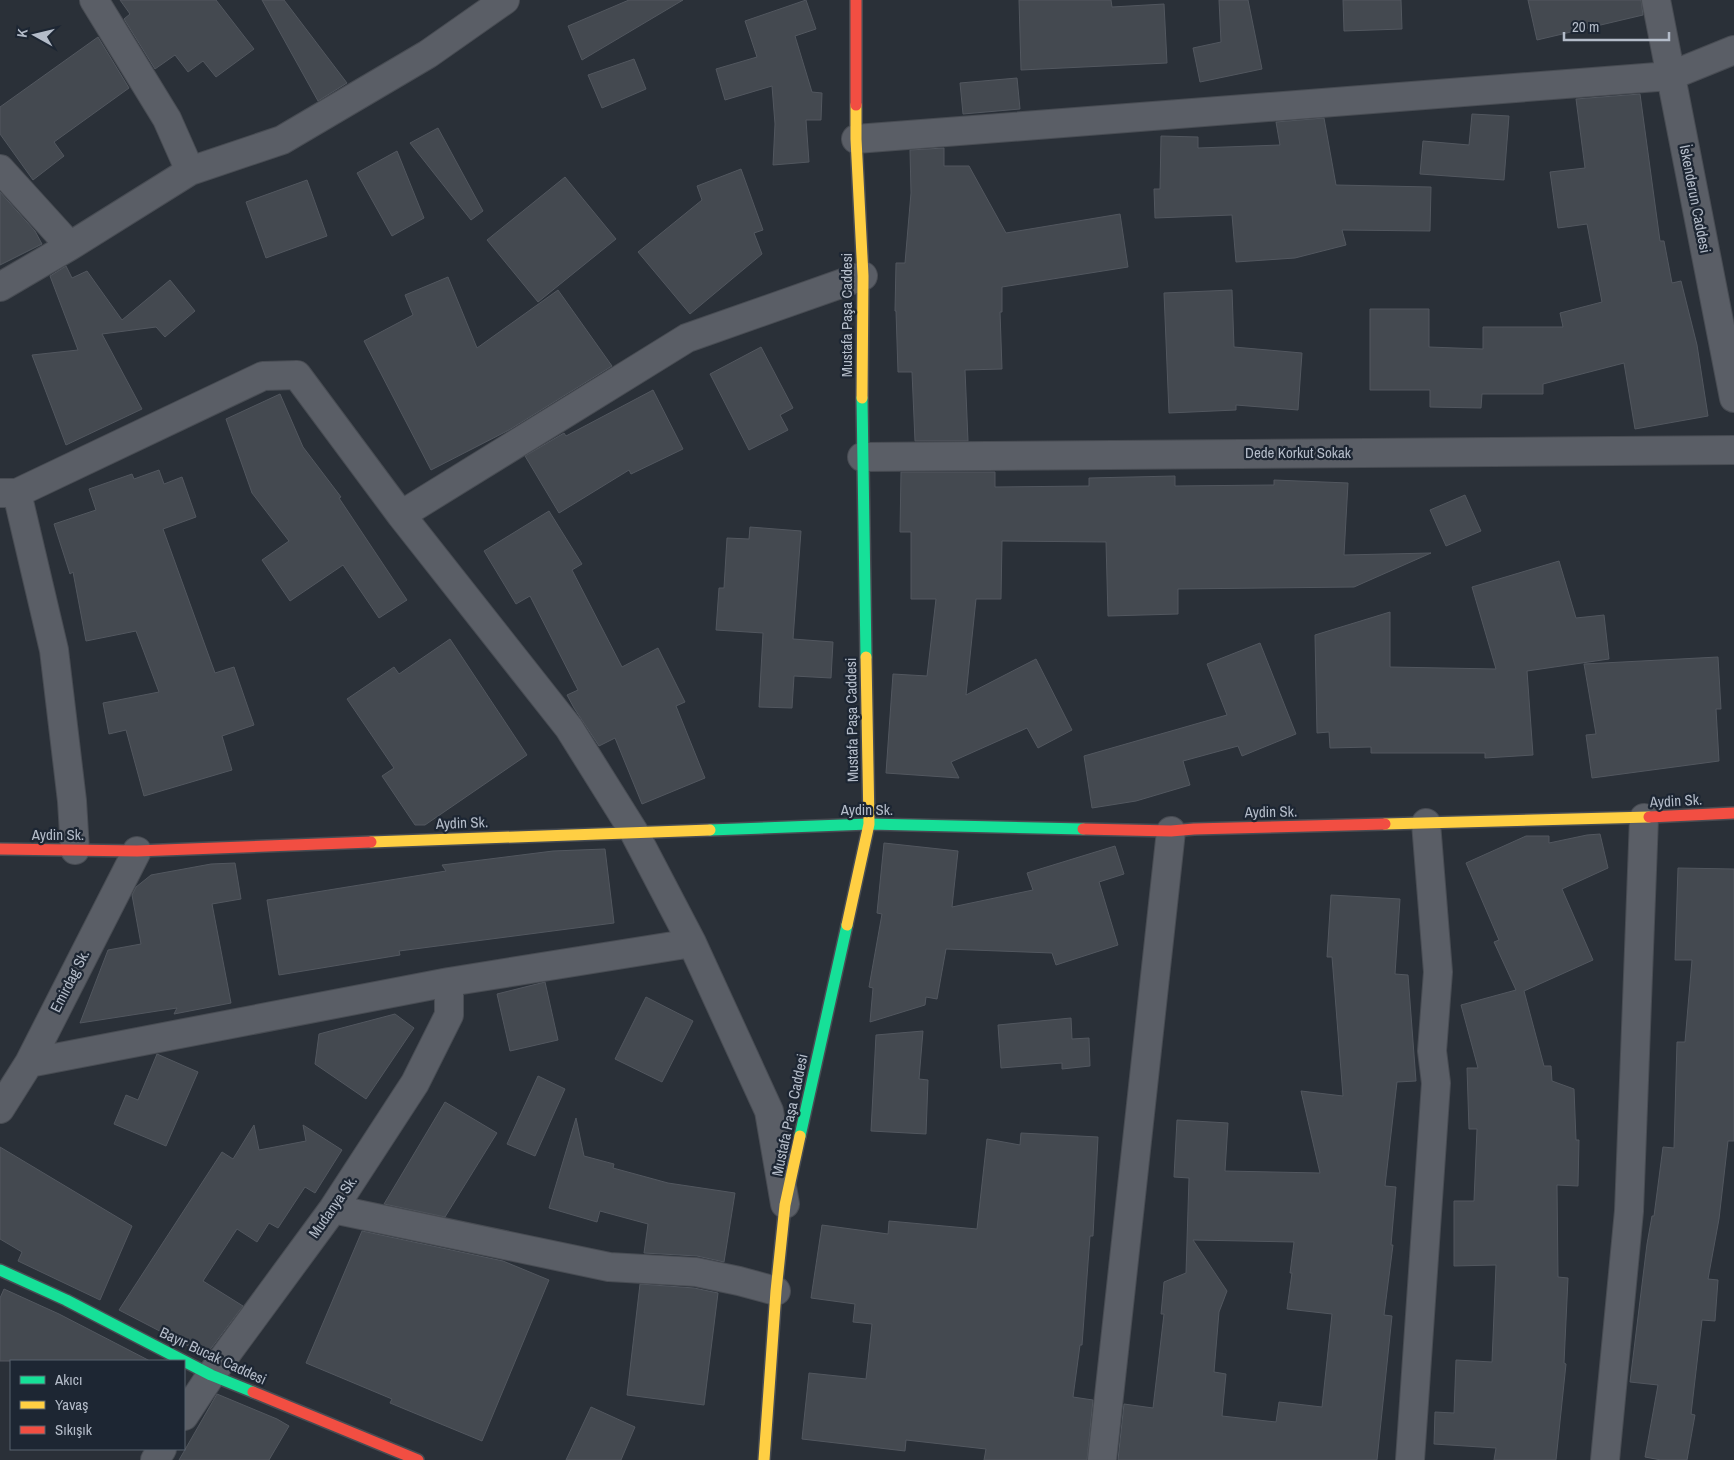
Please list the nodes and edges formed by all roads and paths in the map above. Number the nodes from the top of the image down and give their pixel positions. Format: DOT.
graph roads {
  1 [pos="94,0"];
  2 [pos="505,0"];
  3 [pos="856,0"];
  4 [pos="1656,0"];
  5 [pos="1734,50"];
  6 [pos="1670,76"];
  7 [pos="856,139"];
  8 [pos="0,169"];
  9 [pos="190,171"];
  10 [pos="70,246"];
  11 [pos="864,276"];
  12 [pos="0,287"];
  13 [pos="1734,398"];
  14 [pos="1734,450"];
  15 [pos="862,457"];
  16 [pos="8,493"];
  17 [pos="401,515"];
  18 [pos="1734,813"];
  19 [pos="1644,818"];
  20 [pos="1426,823"];
  21 [pos="869,824"];
  22 [pos="1171,831"];
  23 [pos="634,832"];
  24 [pos="0,849"];
  25 [pos="75,850"];
  26 [pos="137,851"];
  27 [pos="692,942"];
  28 [pos="449,982"];
  29 [pos="29,1063"];
  30 [pos="0,1109"];
  31 [pos="786,1205"];
  32 [pos="333,1209"];
  33 [pos="0,1270"];
  34 [pos="776,1291"];
  35 [pos="184,1360"];
  36 [pos="185,1360"];
  37 [pos="212,1374"];
  38 [pos="185,1414"];
  39 [pos="418,1460"];
  40 [pos="764,1460"];
  41 [pos="1102,1460"];
  42 [pos="1410,1460"];
  43 [pos="1605,1460"];
  1 -- 9 [label="street"];
  2 -- 9 [label="street"];
  3 -- 7 [label="street, Mustafa Paşa Caddesi"];
  4 -- 6 [label="street, İskenderun Caddesi"];
  5 -- 6 [label="street"];
  6 -- 7 [label="street"];
  6 -- 13 [label="street, İskenderun Caddesi"];
  7 -- 11 [label="street, Mustafa Paşa Caddesi"];
  8 -- 10 [label="street"];
  9 -- 10 [label="street"];
  10 -- 12 [label="street"];
  11 -- 15 [label="street, Mustafa Paşa Caddesi"];
  11 -- 17 [label="street"];
  14 -- 15 [label="street, Dede Korkut Sokak"];
  15 -- 21 [label="street, Mustafa Paşa Caddesi"];
  16 -- 17 [label="street"];
  16 -- 25 [label="street"];
  17 -- 23 [label="street"];
  18 -- 19 [label="street, Aydin Sk."];
  19 -- 20 [label="street, Aydin Sk."];
  19 -- 43 [label="street"];
  20 -- 22 [label="street, Aydin Sk."];
  20 -- 42 [label="street"];
  21 -- 22 [label="street, Aydin Sk."];
  21 -- 23 [label="street, Aydin Sk."];
  21 -- 31 [label="street, Mustafa Paşa Caddesi"];
  22 -- 41 [label="street"];
  23 -- 26 [label="street, Aydin Sk."];
  23 -- 27 [label="street"];
  24 -- 25 [label="street, Aydin Sk."];
  25 -- 26 [label="street, Aydin Sk."];
  26 -- 29 [label="street, Emirdag Sk."];
  27 -- 28 [label="street"];
  27 -- 31 [label="street"];
  28 -- 29 [label="street"];
  28 -- 32 [label="street, Mudanya Sk."];
  29 -- 30 [label="street, Emirdag Sk."];
  31 -- 34 [label="street, Mustafa Paşa Caddesi"];
  32 -- 34 [label="street"];
  32 -- 37 [label="street, Mudanya Sk."];
  33 -- 35 [label="street, Bayır Bucak Caddesi"];
  34 -- 40 [label="street, Mustafa Paşa Caddesi"];
  36 -- 37 [label="street, Bayır Bucak Caddesi"];
  37 -- 38 [label="street, Mudanya Sk."];
  37 -- 39 [label="street, Bayır Bucak Caddesi"];
}
